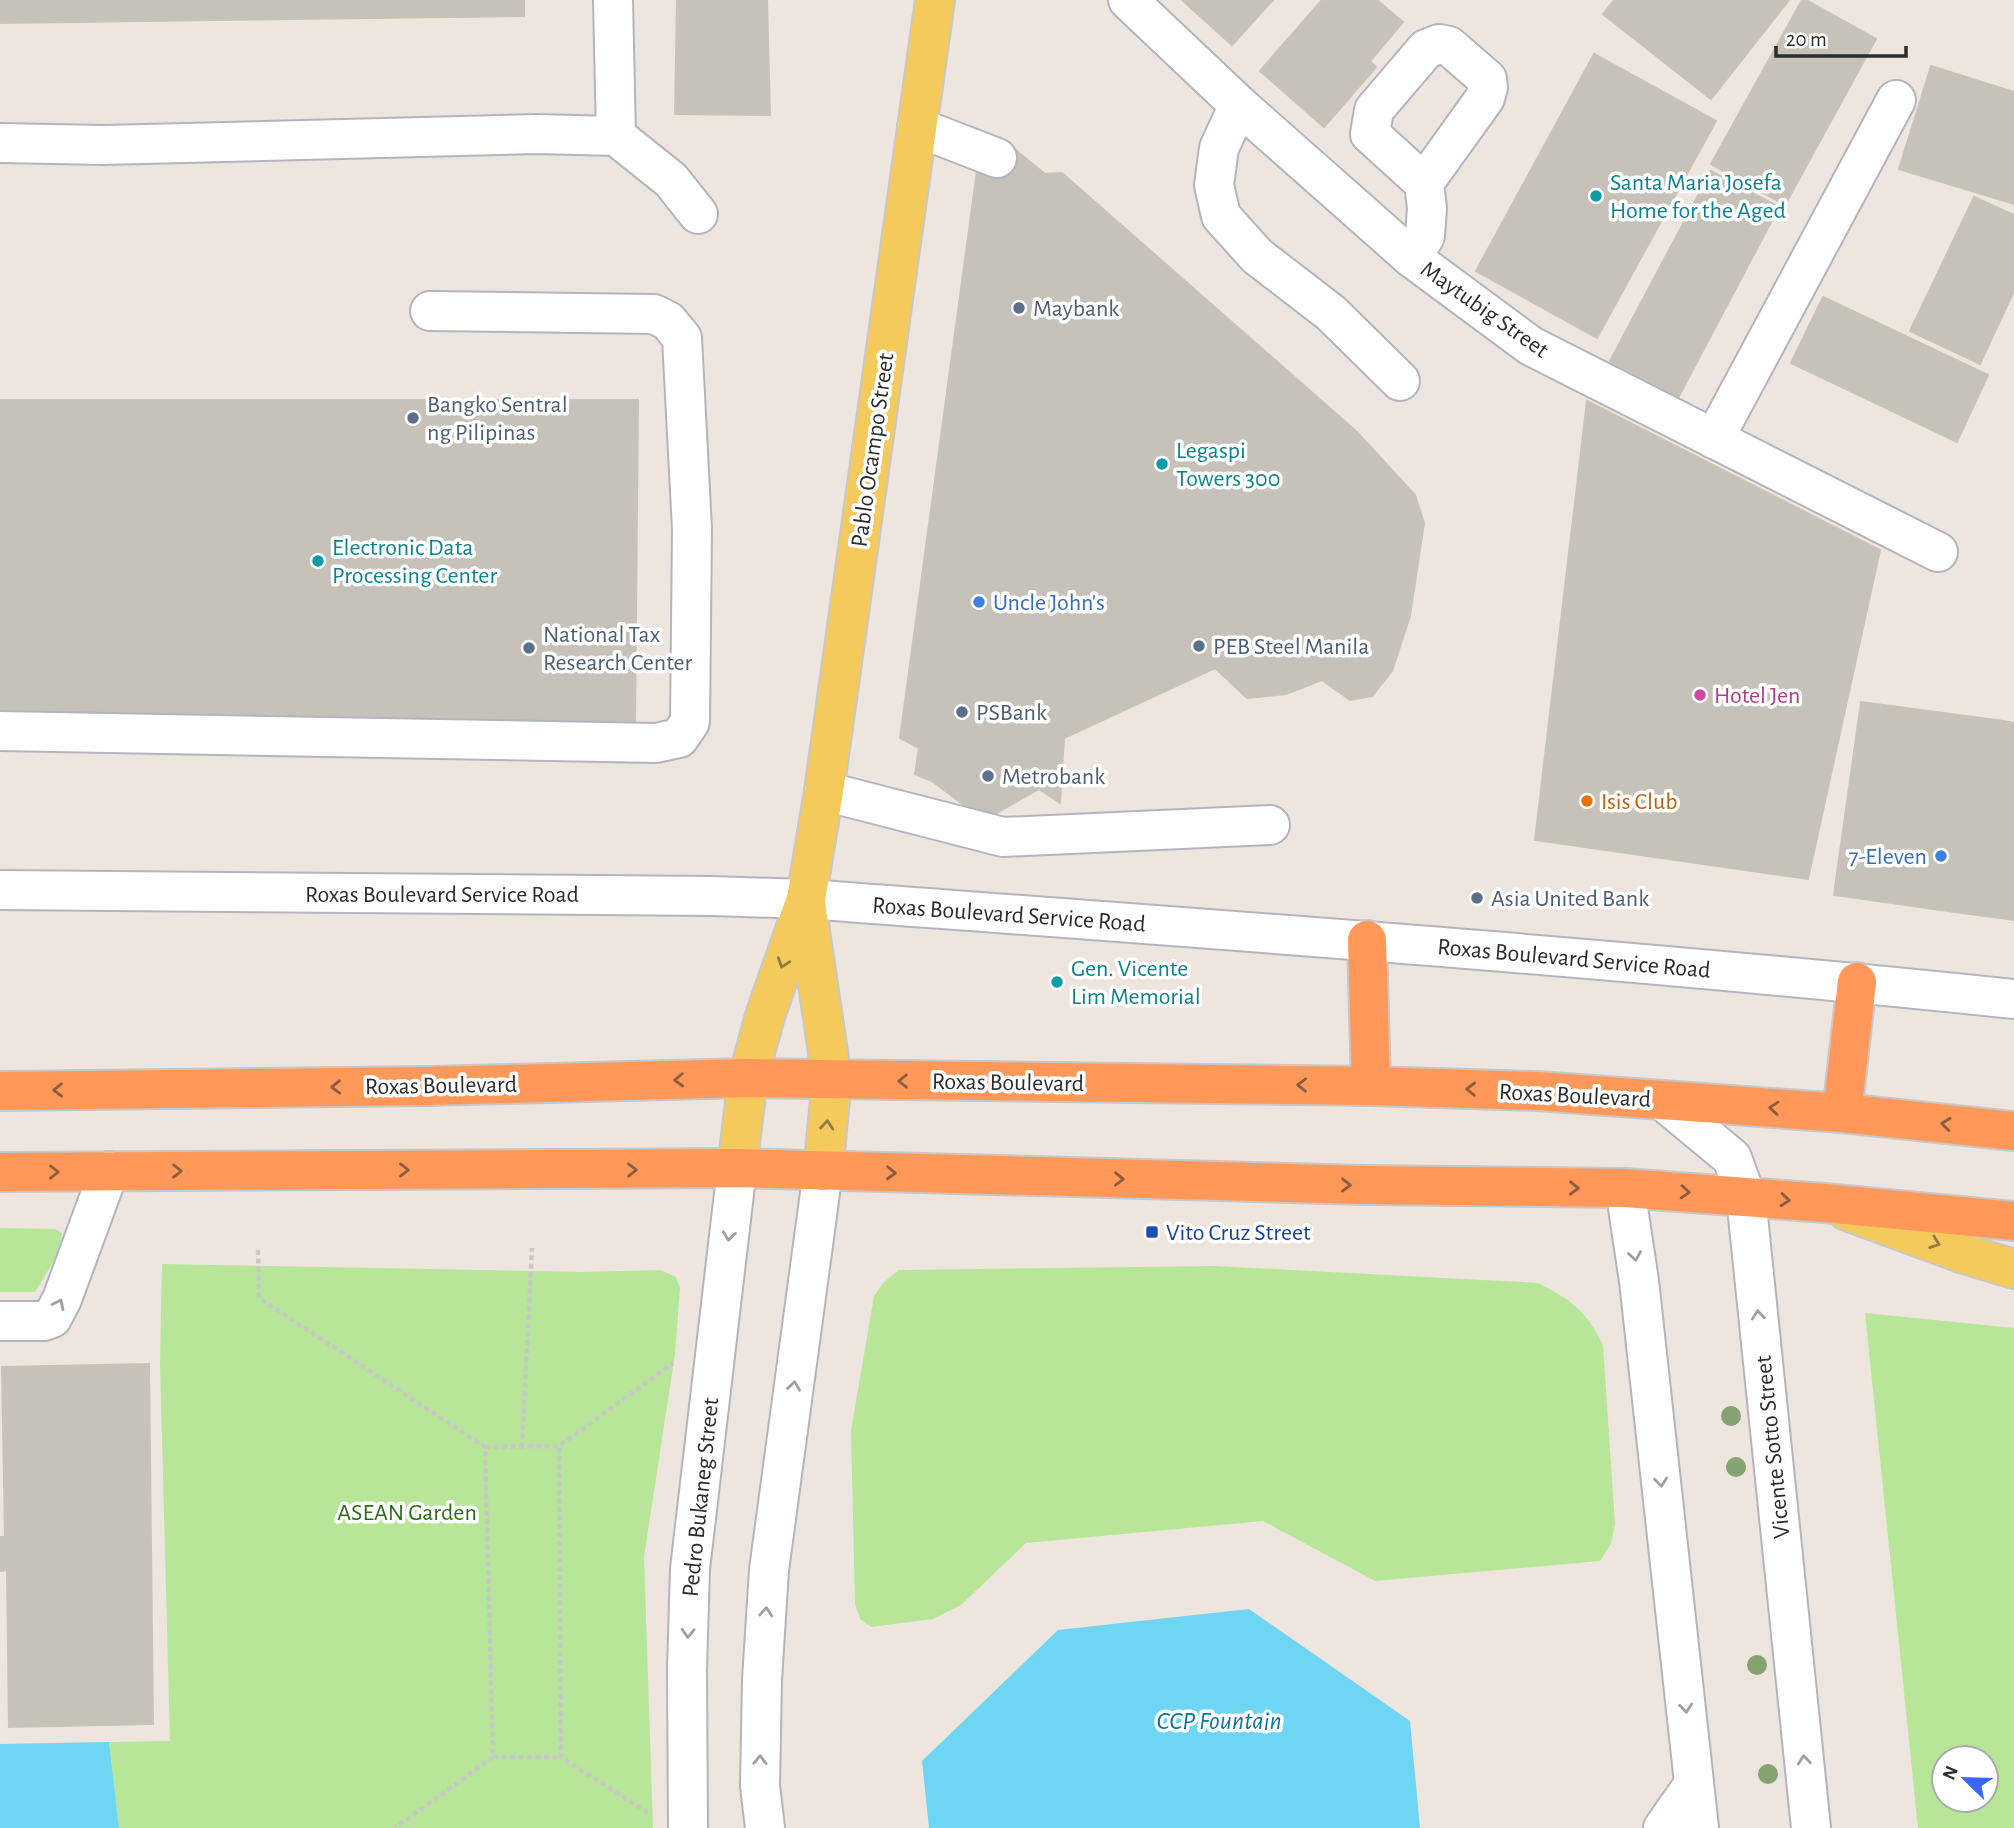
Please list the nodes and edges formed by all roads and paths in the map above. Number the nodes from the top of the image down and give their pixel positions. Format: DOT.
graph roads {
  1 [pos="613,0"];
  2 [pos="935,0"];
  3 [pos="1128,0"];
  4 [pos="1896,100"];
  5 [pos="1239,105"];
  6 [pos="917,127"];
  7 [pos="616,136"];
  8 [pos="0,143"];
  9 [pos="997,158"];
  10 [pos="1424,183"];
  11 [pos="698,214"];
  12 [pos="1412,258"];
  13 [pos="429,311"];
  14 [pos="1400,381"];
  15 [pos="1714,439"];
  16 [pos="1938,552"];
  17 [pos="0,731"];
  18 [pos="824,791"];
  19 [pos="1270,825"];
  20 [pos="0,890"];
  21 [pos="806,899"];
  22 [pos="1367,940"];
  23 [pos="1857,982"];
  24 [pos="2014,999"];
  25 [pos="748,1078"];
  26 [pos="832,1079"];
  27 [pos="1371,1086"];
  28 [pos="0,1091"];
  29 [pos="1662,1100"];
  30 [pos="1842,1113"];
  31 [pos="2014,1132"];
  32 [pos="737,1168"];
  33 [pos="109,1171"];
  34 [pos="823,1171"];
  35 [pos="0,1172"];
  36 [pos="1625,1188"];
  37 [pos="1746,1197"];
  38 [pos="1825,1203"];
  39 [pos="2014,1220"];
  40 [pos="532,1248"];
  41 [pos="258,1250"];
  42 [pos="2014,1269"];
  43 [pos="0,1321"];
  44 [pos="719,1330"];
  45 [pos="559,1446"];
  46 [pos="485,1447"];
  47 [pos="522,1447"];
  48 [pos="493,1757"];
  49 [pos="561,1757"];
  50 [pos="1694,1784"];
  51 [pos="649,1814"];
  52 [pos="395,1828"];
  53 [pos="688,1828"];
  54 [pos="765,1828"];
  55 [pos="1663,1828"];
  56 [pos="1699,1828"];
  57 [pos="1811,1828"];
  1 -- 7 [label="street"];
  2 -- 6 [label="main road, Pablo Ocampo Street"];
  3 -- 5 [label="street, Maytubig Street"];
  4 -- 15 [label="street"];
  5 -- 12 [label="street, Maytubig Street"];
  5 -- 14 [label="street"];
  6 -- 9 [label="street"];
  6 -- 18 [label="main road, Pablo Ocampo Street"];
  7 -- 8 [label="street"];
  7 -- 11 [label="street"];
  10 -- 12 [label="street"];
  12 -- 15 [label="street, Maytubig Street"];
  13 -- 17 [label="street"];
  15 -- 16 [label="street, Maytubig Street"];
  18 -- 19 [label="street"];
  18 -- 21 [label="main road, Pablo Ocampo Street"];
  20 -- 21 [label="street, Roxas Boulevard Service Road"];
  21 -- 22 [label="street, Roxas Boulevard Service Road"];
  21 -- 25 [label="main road, Pablo Ocampo Street, one-way"];
  21 -- 26 [label="main road, Pablo Ocampo Street"];
  22 -- 23 [label="street, Roxas Boulevard Service Road"];
  22 -- 27 [label="highway"];
  23 -- 24 [label="street, Roxas Boulevard Service Road"];
  23 -- 30 [label="highway"];
  25 -- 26 [label="highway, Roxas Boulevard"];
  25 -- 28 [label="highway, Roxas Boulevard, one-way"];
  25 -- 32 [label="main road, Pablo Ocampo Street"];
  27 -- 26 [label="highway, Roxas Boulevard, one-way"];
  34 -- 26 [label="main road, Pablo Ocampo Street, one-way"];
  29 -- 27 [label="highway, Roxas Boulevard, one-way"];
  30 -- 29 [label="highway, Roxas Boulevard, one-way"];
  29 -- 37 [label="street, Vicente Sotto Street"];
  31 -- 30 [label="highway, Roxas Boulevard, one-way"];
  33 -- 32 [label="highway, one-way"];
  32 -- 34 [label="highway"];
  32 -- 44 [label="street, Pedro Bukaneg Street, one-way"];
  35 -- 33 [label="highway, one-way"];
  43 -- 33 [label="street, one-way"];
  34 -- 36 [label="highway, one-way"];
  54 -- 34 [label="street, one-way"];
  36 -- 37 [label="highway, one-way"];
  36 -- 50 [label="street, one-way"];
  37 -- 38 [label="highway, one-way"];
  57 -- 37 [label="street, Vicente Sotto Street, one-way"];
  38 -- 39 [label="highway"];
  38 -- 42 [label="main road, one-way"];
  40 -- 47 [label="path"];
  41 -- 46 [label="path"];
  44 -- 45 [label="path"];
  44 -- 53 [label="street, Pedro Bukaneg Street, one-way"];
  45 -- 47 [label="path"];
  45 -- 49 [label="path"];
  46 -- 47 [label="path"];
  46 -- 48 [label="path"];
  48 -- 49 [label="path"];
  48 -- 52 [label="path"];
  49 -- 51 [label="path"];
  50 -- 55 [label="street"];
  50 -- 56 [label="street"];
}
